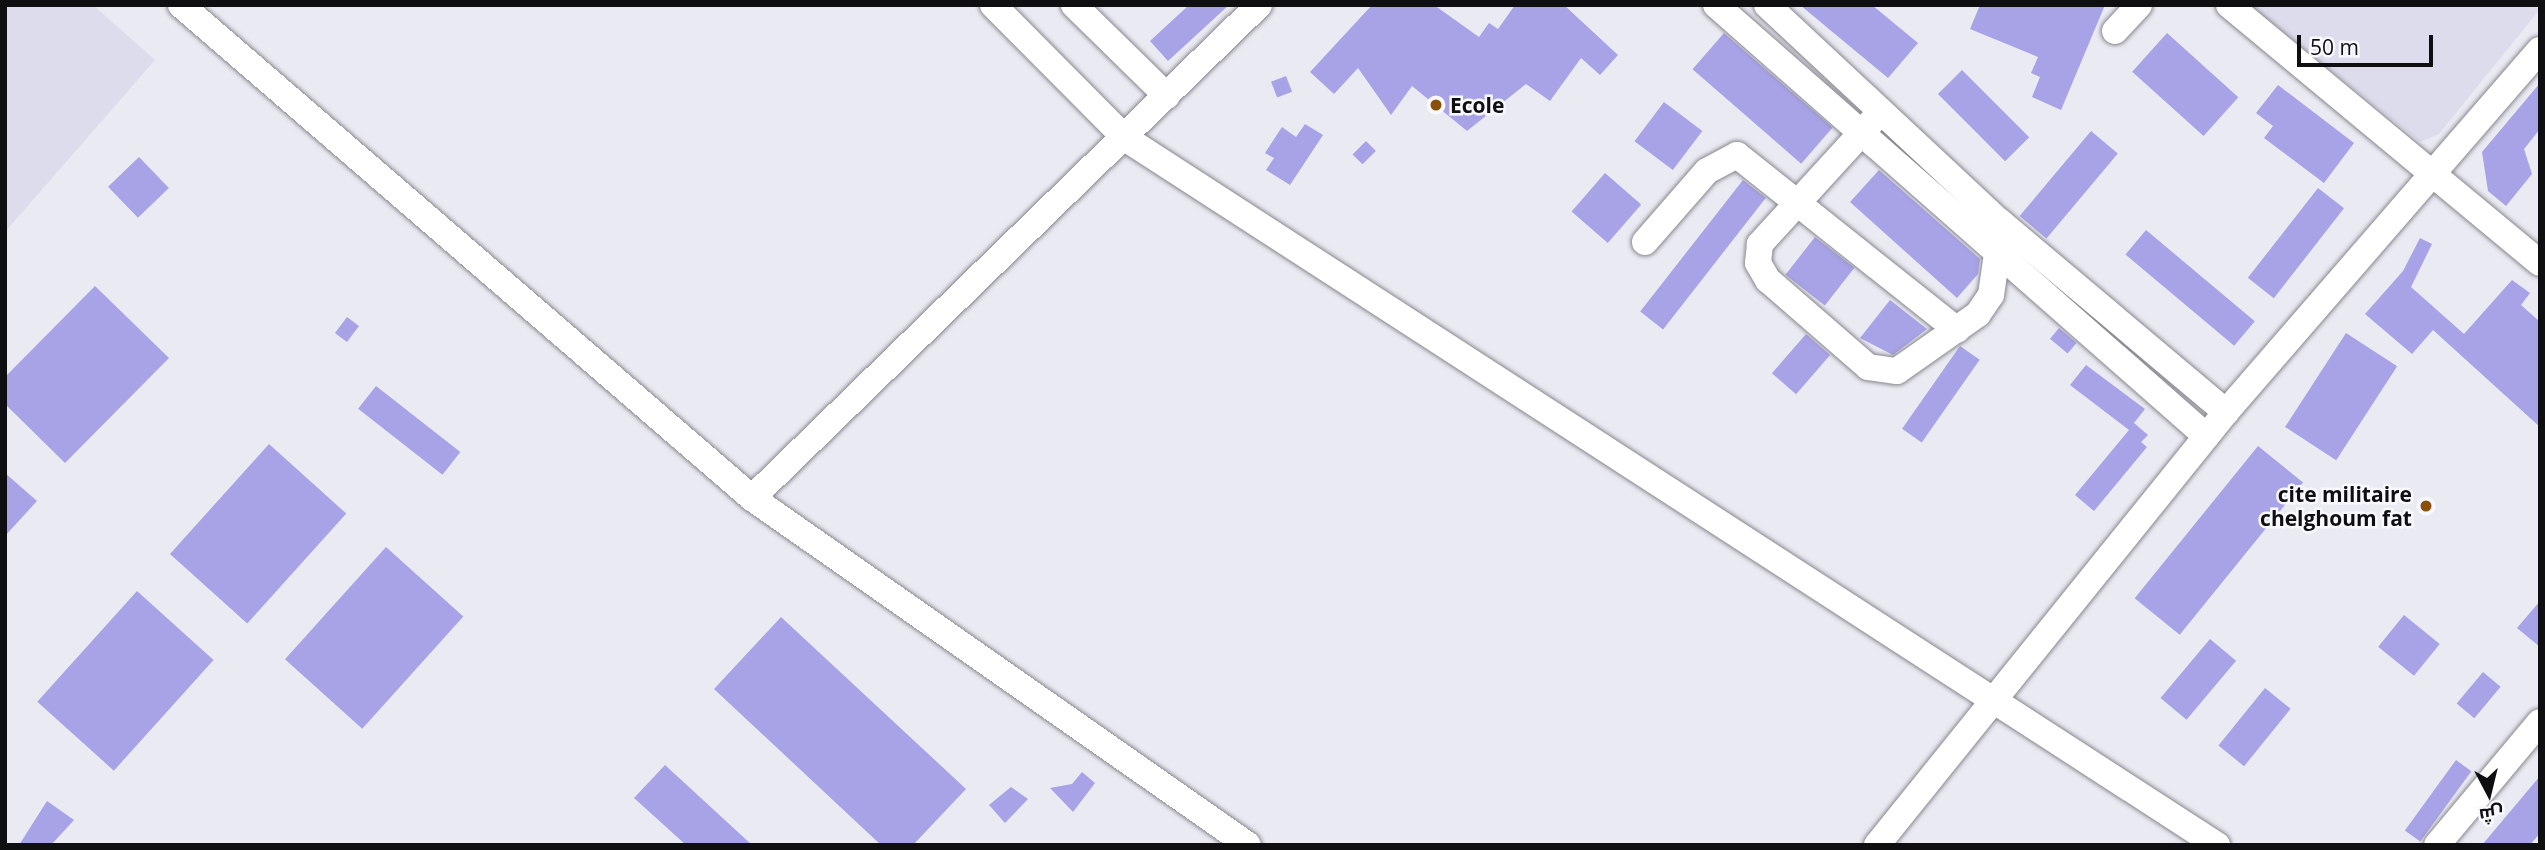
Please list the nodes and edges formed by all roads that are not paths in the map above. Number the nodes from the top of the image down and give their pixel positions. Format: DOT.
graph roads {
  1 [pos="181,5"];
  2 [pos="993,5"];
  3 [pos="1074,5"];
  4 [pos="1259,5"];
  5 [pos="1716,5"];
  6 [pos="1767,5"];
  7 [pos="2139,5"];
  8 [pos="2229,5"];
  9 [pos="2115,31"];
  10 [pos="2540,50"];
  11 [pos="1167,96"];
  12 [pos="1882,108"];
  13 [pos="1864,131"];
  14 [pos="1125,138"];
  15 [pos="2437,174"];
  16 [pos="1798,204"];
  17 [pos="1984,205"];
  18 [pos="1964,226"];
  19 [pos="1645,242"];
  20 [pos="1997,254"];
  21 [pos="2540,263"];
  22 [pos="1957,330"];
  23 [pos="2226,412"];
  24 [pos="2207,436"];
  25 [pos="752,498"];
  26 [pos="1994,705"];
  27 [pos="2540,722"];
  28 [pos="1248,845"];
  29 [pos="1877,845"];
  30 [pos="2217,845"];
  31 [pos="2437,845"];
  1 -- 25 [label="street"];
  2 -- 14 [label="street"];
  3 -- 11 [label="street"];
  4 -- 11 [label="street"];
  5 -- 13 [label="street"];
  6 -- 12 [label="street"];
  7 -- 9 [label="street"];
  8 -- 15 [label="street"];
  10 -- 15 [label="street"];
  11 -- 14 [label="street"];
  12 -- 13 [label="street"];
  12 -- 17 [label="street"];
  13 -- 16 [label="street"];
  13 -- 18 [label="street"];
  14 -- 25 [label="street"];
  14 -- 26 [label="street"];
  15 -- 21 [label="street"];
  15 -- 23 [label="street"];
  16 -- 19 [label="street"];
  16 -- 22 [label="street"];
  16 -- 22 [label="street"];
  17 -- 18 [label="street"];
  17 -- 23 [label="street"];
  18 -- 20 [label="street"];
  20 -- 22 [label="street"];
  20 -- 24 [label="street"];
  23 -- 24 [label="street"];
  24 -- 26 [label="street"];
  25 -- 28 [label="street"];
  26 -- 29 [label="street"];
  26 -- 30 [label="street"];
  27 -- 31 [label="street"];
}
